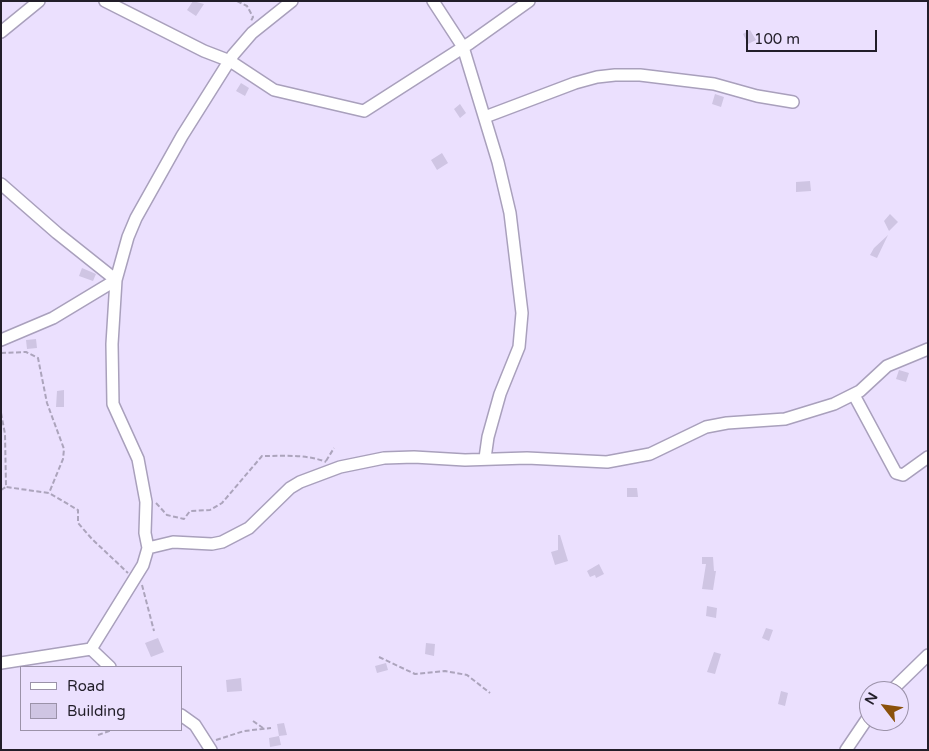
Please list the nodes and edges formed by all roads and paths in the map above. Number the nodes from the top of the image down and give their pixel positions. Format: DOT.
graph roads {
  1 [pos="39,1"];
  2 [pos="105,1"];
  3 [pos="237,1"];
  4 [pos="292,1"];
  5 [pos="433,1"];
  6 [pos="529,1"];
  7 [pos="249,26"];
  8 [pos="1,32"];
  9 [pos="463,47"];
  10 [pos="230,61"];
  11 [pos="793,102"];
  12 [pos="485,117"];
  13 [pos="1,184"];
  14 [pos="116,280"];
  15 [pos="1,340"];
  16 [pos="928,349"];
  17 [pos="1,353"];
  18 [pos="854,395"];
  19 [pos="1,413"];
  20 [pos="928,457"];
  21 [pos="485,458"];
  22 [pos="326,462"];
  23 [pos="6,487"];
  24 [pos="1,490"];
  25 [pos="50,493"];
  26 [pos="155,496"];
  27 [pos="148,548"];
  28 [pos="136,574"];
  29 [pos="154,631"];
  30 [pos="91,649"];
  31 [pos="928,655"];
  32 [pos="379,657"];
  33 [pos="1,663"];
  34 [pos="109,666"];
  35 [pos="901,681"];
  36 [pos="490,693"];
  37 [pos="182,716"];
  38 [pos="252,721"];
  39 [pos="262,728"];
  40 [pos="271,728"];
  41 [pos="109,731"];
  42 [pos="859,731"];
  43 [pos="98,735"];
  44 [pos="209,747"];
  45 [pos="846,750"];
  1 -- 8 [label="street"];
  2 -- 10 [label="street"];
  3 -- 7 [label="path"];
  4 -- 10 [label="street"];
  5 -- 9 [label="street"];
  6 -- 9 [label="street"];
  9 -- 10 [label="street"];
  9 -- 12 [label="street"];
  10 -- 14 [label="street"];
  11 -- 12 [label="street"];
  12 -- 21 [label="street"];
  13 -- 14 [label="street"];
  14 -- 15 [label="street"];
  14 -- 27 [label="street"];
  16 -- 18 [label="street"];
  17 -- 25 [label="path"];
  18 -- 20 [label="street"];
  18 -- 21 [label="street"];
  19 -- 23 [label="path"];
  21 -- 27 [label="street"];
  22 -- 26 [label="path"];
  23 -- 24 [label="path"];
  23 -- 25 [label="path"];
  25 -- 28 [label="path"];
  27 -- 28 [label="street"];
  28 -- 29 [label="path"];
  28 -- 30 [label="street"];
  30 -- 33 [label="street"];
  30 -- 34 [label="street"];
  31 -- 35 [label="street"];
  32 -- 36 [label="path"];
  37 -- 44 [label="street"];
  38 -- 39 [label="path"];
  39 -- 40 [label="path"];
  39 -- 44 [label="path"];
  41 -- 43 [label="path"];
  42 -- 45 [label="street"];
}
